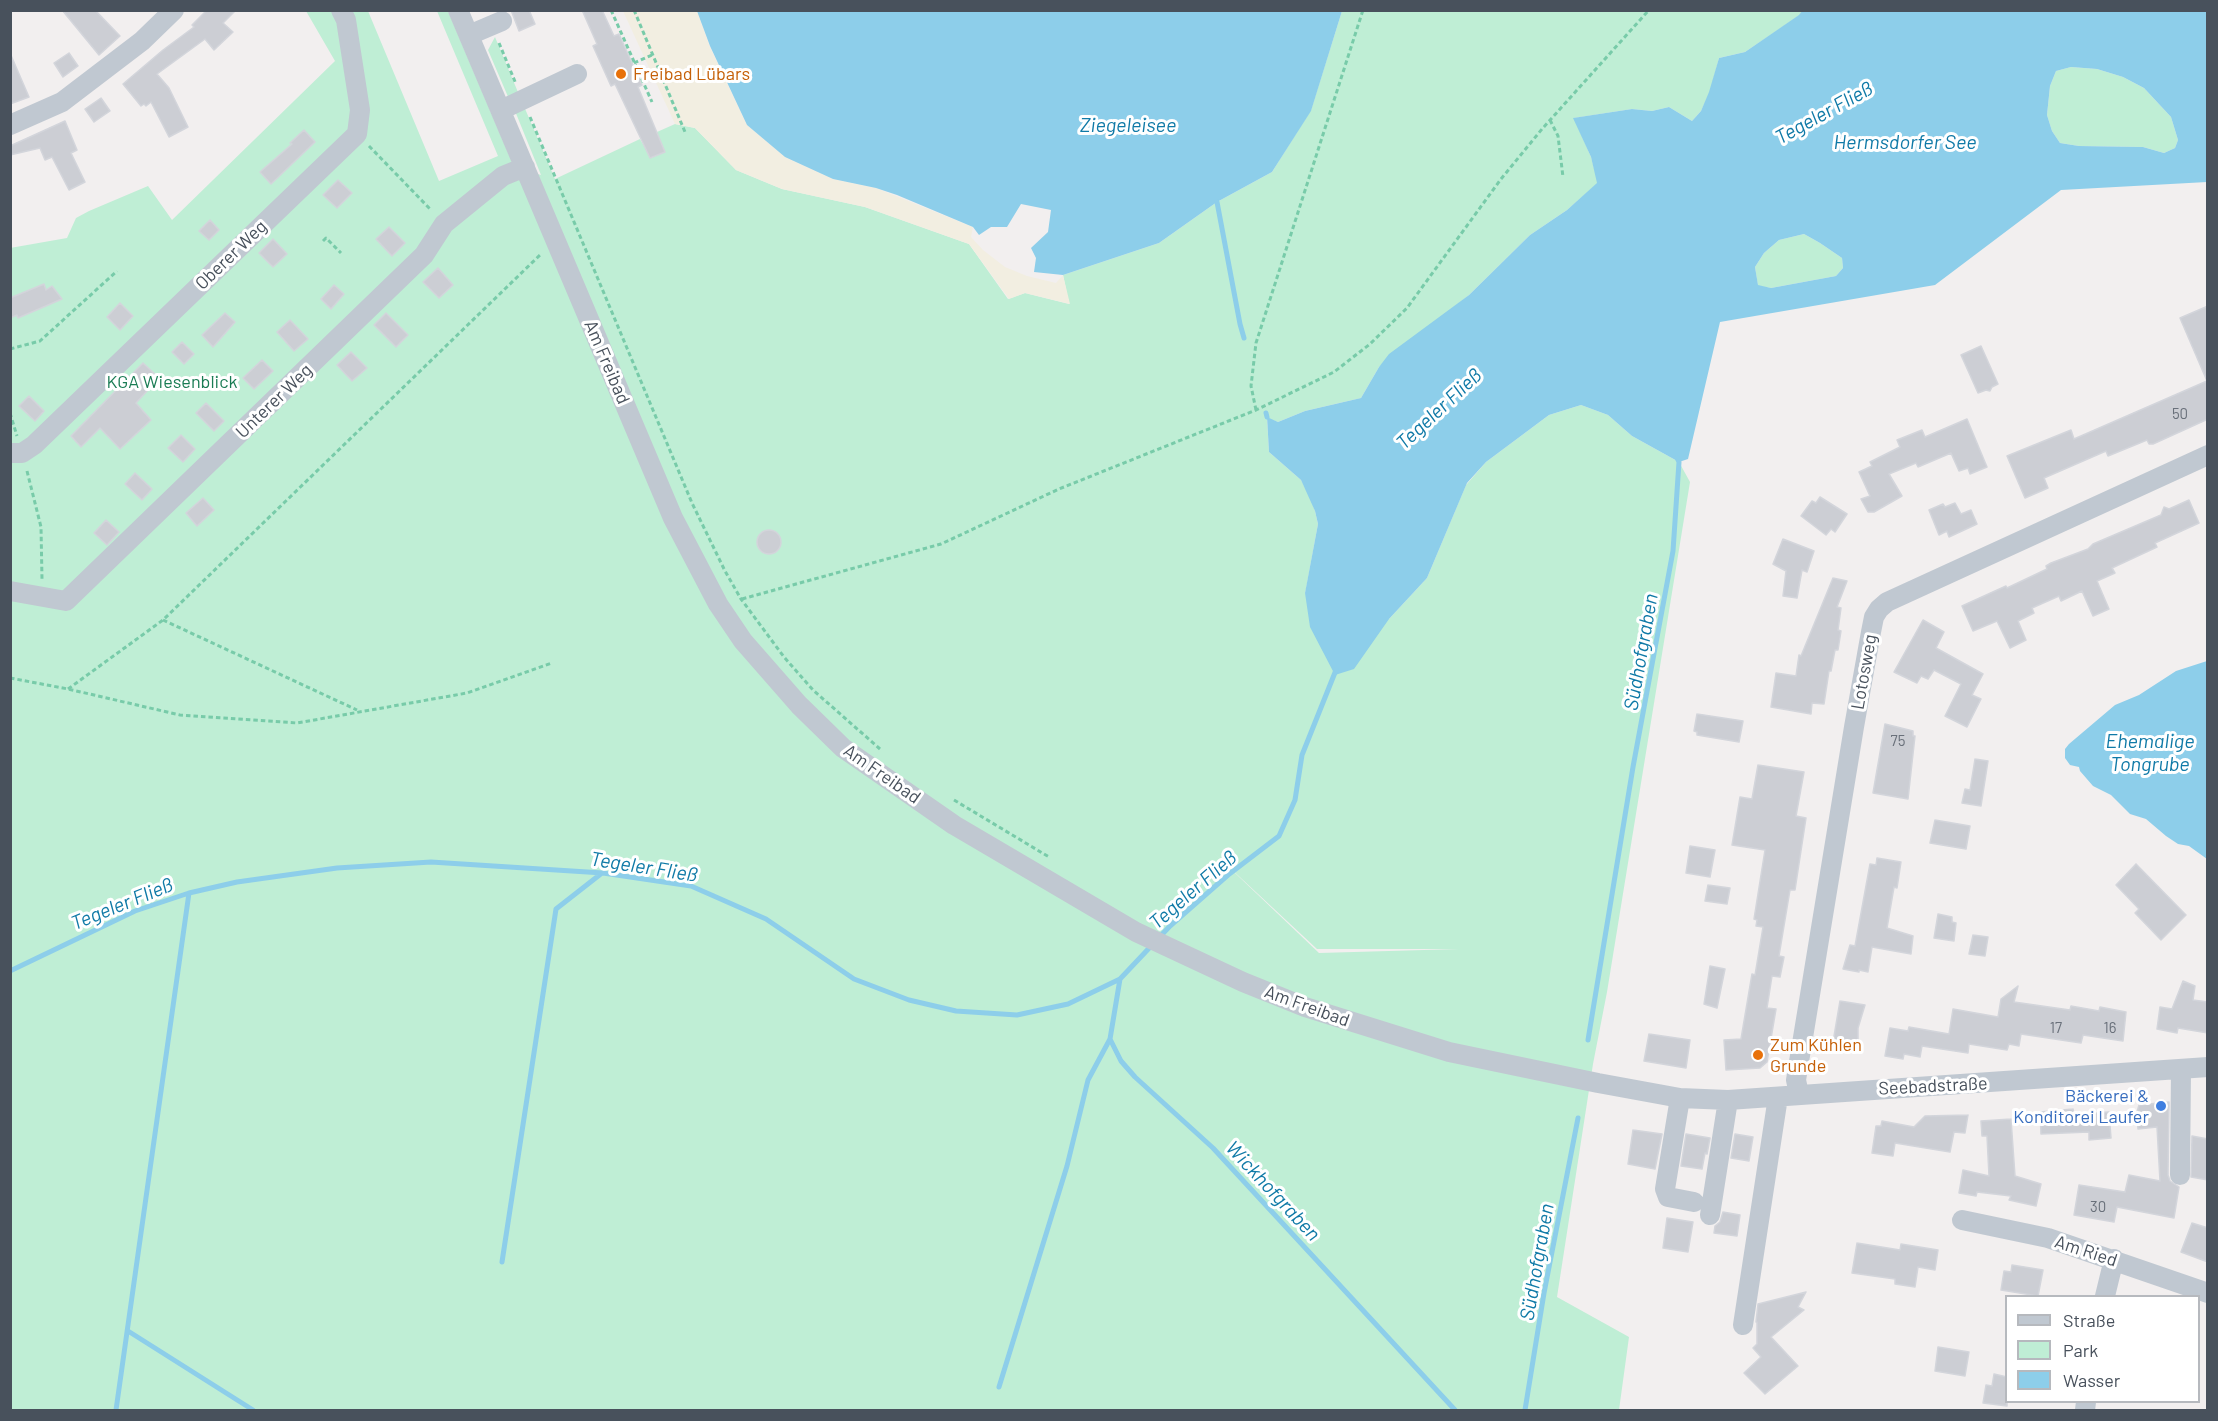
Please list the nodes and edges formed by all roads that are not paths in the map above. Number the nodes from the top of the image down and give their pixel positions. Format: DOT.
graph roads {
  1 [pos="174,10"];
  2 [pos="341,10"];
  3 [pos="458,10"];
  4 [pos="502,21"];
  5 [pos="469,35"];
  6 [pos="577,74"];
  7 [pos="501,110"];
  8 [pos="10,125"];
  9 [pos="525,167"];
  10 [pos="16,453"];
  11 [pos="2208,455"];
  12 [pos="10,591"];
  13 [pos="2208,1067"];
  14 [pos="2181,1069"];
  15 [pos="1799,1094"];
  16 [pos="1778,1097"];
  17 [pos="1688,1099"];
  18 [pos="1728,1100"];
  19 [pos="2181,1174"];
  20 [pos="1694,1202"];
  21 [pos="1710,1215"];
  22 [pos="1962,1220"];
  23 [pos="2114,1259"];
  24 [pos="2208,1293"];
  25 [pos="2104,1295"];
  26 [pos="1743,1325"];
  1 -- 8 [label="street"];
  2 -- 10 [label="street, Oberer Weg"];
  3 -- 5 [label="street, Am Freibad"];
  4 -- 5 [label="street"];
  5 -- 7 [label="street, Am Freibad"];
  6 -- 7 [label="street"];
  7 -- 9 [label="street, Am Freibad"];
  9 -- 12 [label="street, Unterer Weg"];
  9 -- 17 [label="street, Am Freibad"];
  11 -- 15 [label="street, Lotosweg"];
  13 -- 14 [label="street, Seebadstraße"];
  14 -- 15 [label="street, Seebadstraße"];
  14 -- 19 [label="street"];
  15 -- 16 [label="street, Seebadstraße"];
  16 -- 18 [label="street, Seebadstraße"];
  16 -- 26 [label="street"];
  17 -- 18 [label="street, Seebadstraße"];
  17 -- 20 [label="street"];
  18 -- 21 [label="street"];
  22 -- 23 [label="street, Am Ried"];
  23 -- 24 [label="street, Am Ried"];
  23 -- 25 [label="street"];
}
